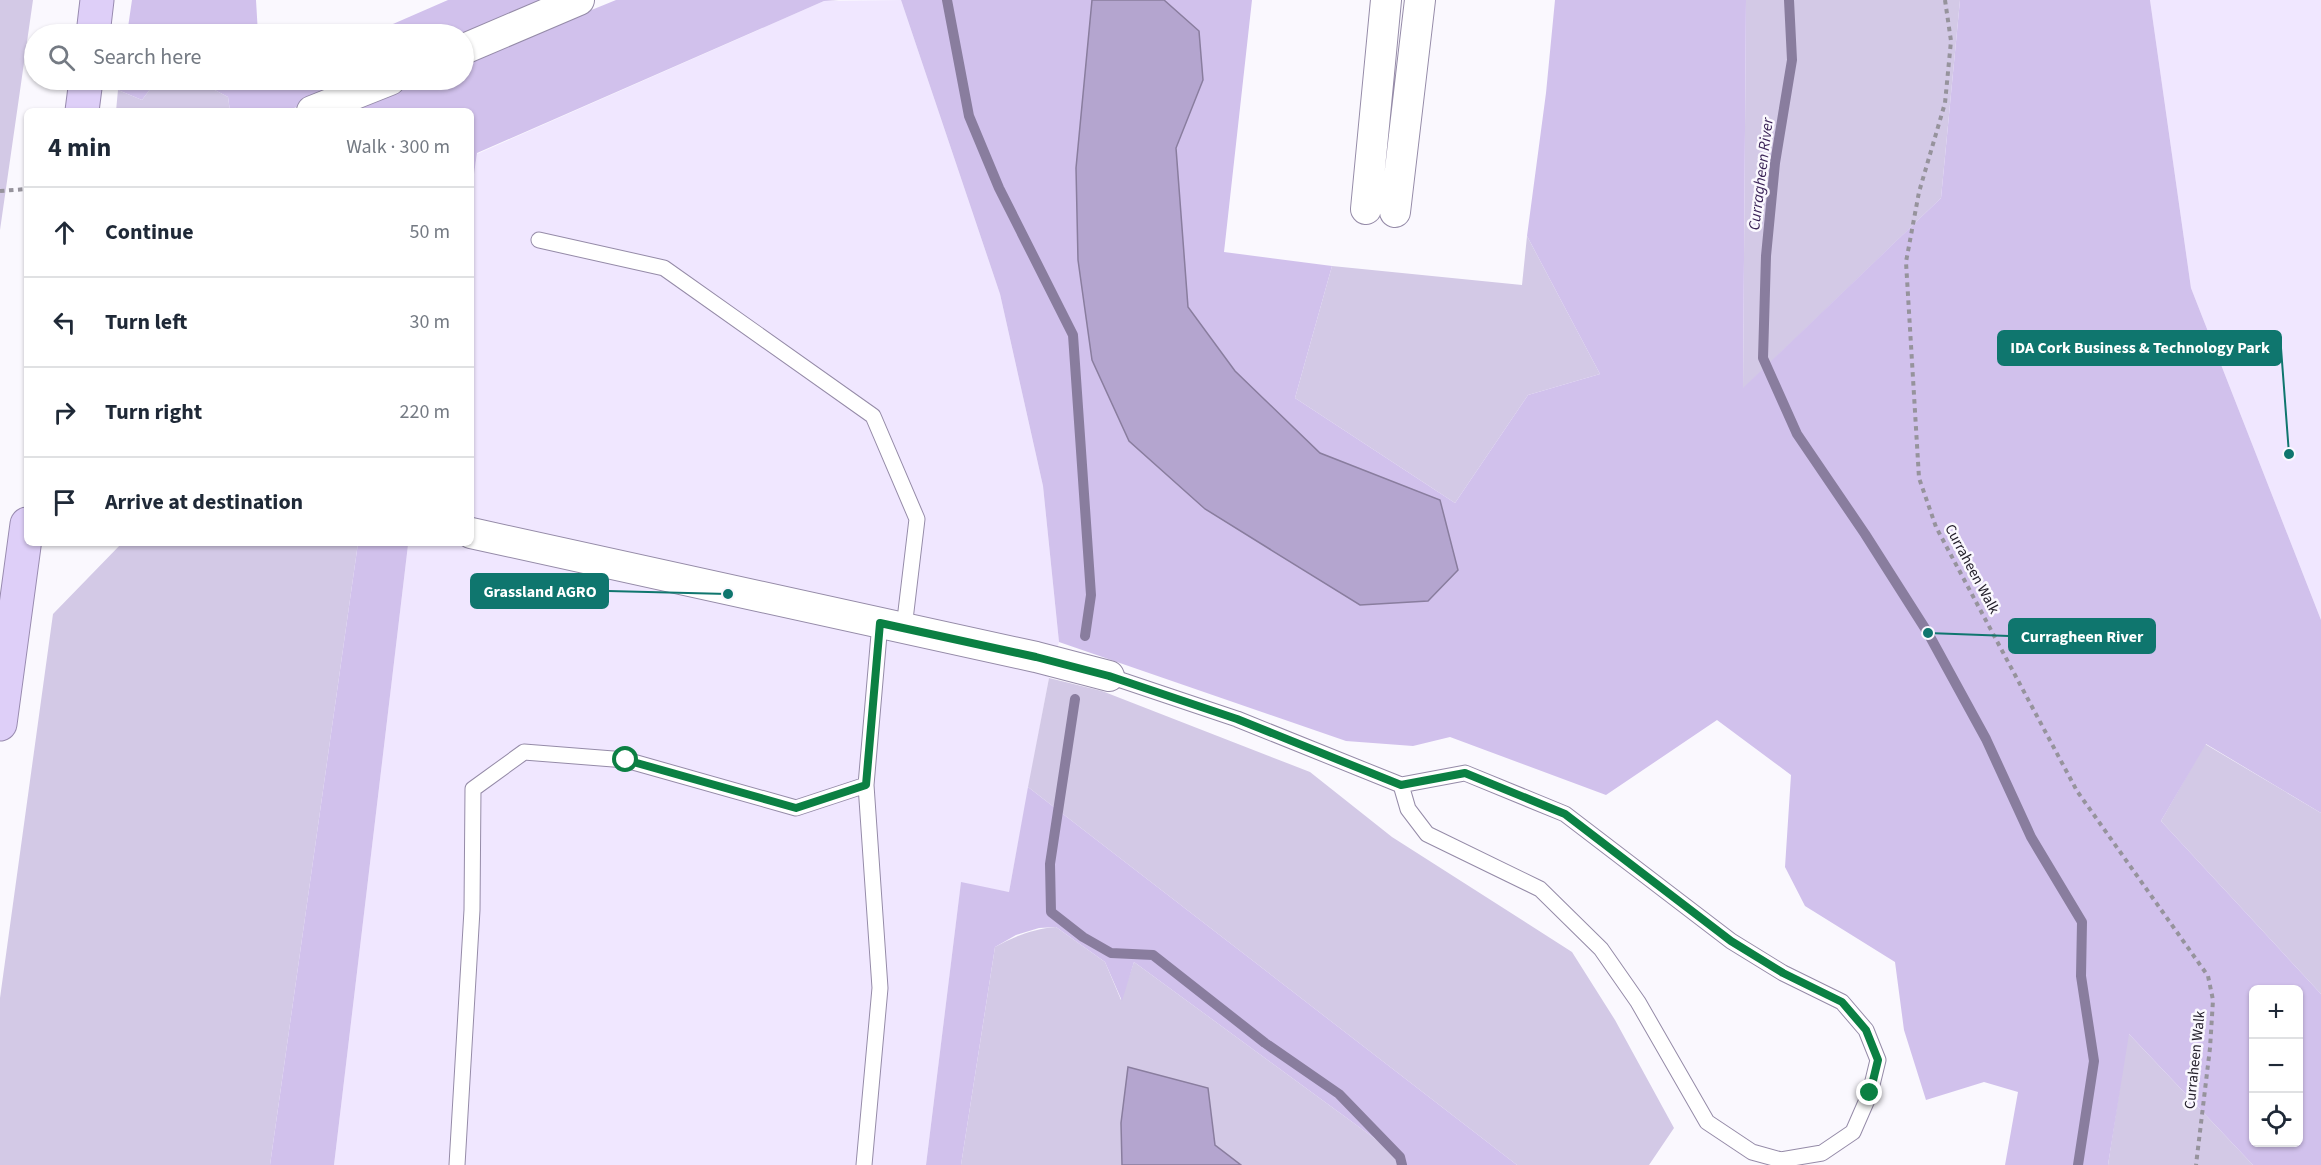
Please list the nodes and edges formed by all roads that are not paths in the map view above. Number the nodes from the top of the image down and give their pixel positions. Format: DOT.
graph roads {
  1 [pos="97,0"];
  2 [pos="579,0"];
  3 [pos="1386,0"];
  4 [pos="1420,0"];
  5 [pos="94,24"];
  6 [pos="474,45"];
  7 [pos="85,90"];
  8 [pos="365,90"];
  9 [pos="82,108"];
  10 [pos="320,108"];
  11 [pos="1366,209"];
  12 [pos="1395,212"];
  13 [pos="539,240"];
  14 [pos="474,534"];
  15 [pos="24,546"];
  16 [pos="892,625"];
  17 [pos="1109,676"];
  18 [pos="0,724"];
  19 [pos="866,785"];
  20 [pos="1401,785"];
  21 [pos="457,1165"];
  22 [pos="864,1165"];
  1 -- 5 [label="highway"];
  2 -- 6 [label="street"];
  3 -- 11 [label="street"];
  4 -- 12 [label="street"];
  7 -- 9 [label="highway"];
  8 -- 10 [label="street"];
  13 -- 16 [label="lane"];
  14 -- 16 [label="street"];
  15 -- 18 [label="highway"];
  16 -- 17 [label="street"];
  16 -- 19 [label="lane"];
  17 -- 20 [label="lane"];
  19 -- 21 [label="lane"];
  19 -- 22 [label="lane"];
  20 -- 20 [label="lane"];
}
